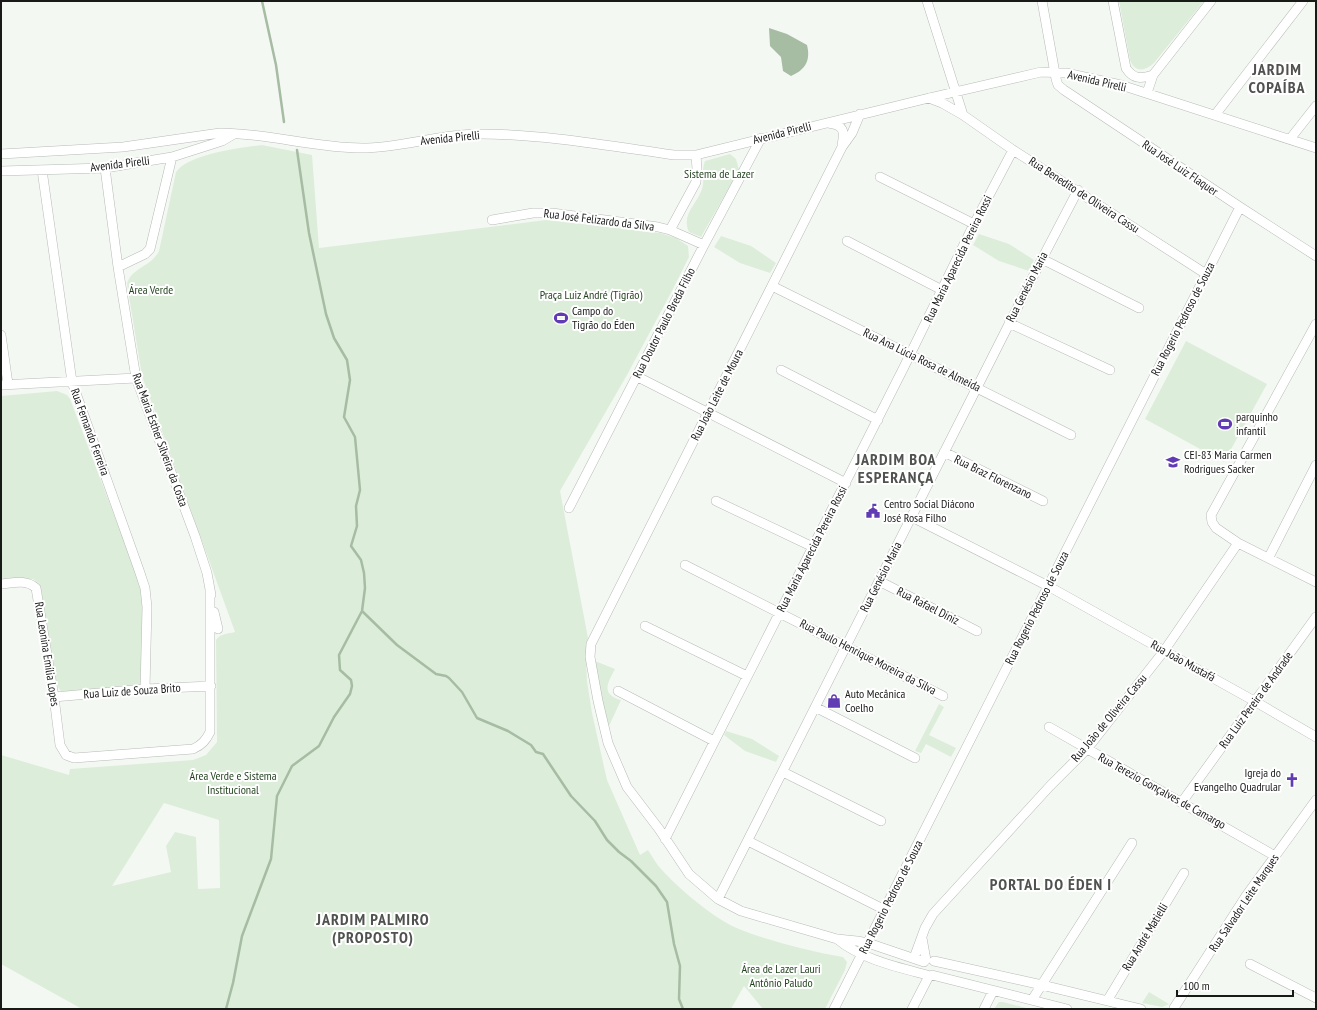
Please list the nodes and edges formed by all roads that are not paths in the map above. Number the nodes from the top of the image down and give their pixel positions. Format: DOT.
graph roads {
  1 [pos="927,1"];
  2 [pos="1042,1"];
  3 [pos="1113,1"];
  4 [pos="1211,1"];
  5 [pos="1304,1"];
  6 [pos="1126,68"];
  7 [pos="1054,72"];
  8 [pos="1153,75"];
  9 [pos="1121,85"];
  10 [pos="953,92"];
  11 [pos="1147,93"];
  12 [pos="929,98"];
  13 [pos="1316,106"];
  14 [pos="860,114"];
  15 [pos="961,114"];
  16 [pos="1215,115"];
  17 [pos="827,122"];
  18 [pos="235,133"];
  19 [pos="761,138"];
  20 [pos="1290,139"];
  21 [pos="842,147"];
  22 [pos="1316,148"];
  23 [pos="1013,150"];
  24 [pos="1,154"];
  25 [pos="696,155"];
  26 [pos="172,156"];
  27 [pos="105,168"];
  28 [pos="42,170"];
  29 [pos="1,171"];
  30 [pos="880,177"];
  31 [pos="1078,190"];
  32 [pos="1240,207"];
  33 [pos="492,220"];
  34 [pos="974,224"];
  35 [pos="670,230"];
  36 [pos="847,241"];
  37 [pos="704,245"];
  38 [pos="1316,256"];
  39 [pos="1042,259"];
  40 [pos="118,267"];
  41 [pos="1206,274"];
  42 [pos="772,286"];
  43 [pos="942,290"];
  44 [pos="1139,308"];
  45 [pos="1010,322"];
  46 [pos="1316,324"];
  47 [pos="1,335"];
  48 [pos="911,354"];
  49 [pos="781,370"];
  50 [pos="1110,370"];
  51 [pos="636,376"];
  52 [pos="136,378"];
  53 [pos="72,382"];
  54 [pos="5,385"];
  55 [pos="977,387"];
  56 [pos="708,414"];
  57 [pos="878,420"];
  58 [pos="1071,434"];
  59 [pos="944,452"];
  60 [pos="1316,465"];
  61 [pos="846,483"];
  62 [pos="716,501"];
  63 [pos="1043,501"];
  64 [pos="569,508"];
  65 [pos="912,517"];
  66 [pos="1238,543"];
  67 [pos="813,548"];
  68 [pos="1268,558"];
  69 [pos="685,565"];
  70 [pos="879,581"];
  71 [pos="1316,582"];
  72 [pos="1,584"];
  73 [pos="1048,586"];
  74 [pos="210,590"];
  75 [pos="780,613"];
  76 [pos="1316,617"];
  77 [pos="646,626"];
  78 [pos="218,629"];
  79 [pos="977,631"];
  80 [pos="846,646"];
  81 [pos="1164,651"];
  82 [pos="747,676"];
  83 [pos="211,686"];
  84 [pos="145,689"];
  85 [pos="618,691"];
  86 [pos="943,696"];
  87 [pos="54,697"];
  88 [pos="1256,702"];
  89 [pos="816,707"];
  90 [pos="1049,727"];
  91 [pos="1316,737"];
  92 [pos="714,741"];
  93 [pos="1087,749"];
  94 [pos="66,755"];
  95 [pos="915,758"];
  96 [pos="783,772"];
  97 [pos="1316,800"];
  98 [pos="1182,802"];
  99 [pos="676,819"];
  100 [pos="881,821"];
  101 [pos="659,829"];
  102 [pos="666,839"];
  103 [pos="748,841"];
  104 [pos="1132,843"];
  105 [pos="1275,856"];
  106 [pos="1184,873"];
  107 [pos="718,899"];
  108 [pos="885,910"];
  109 [pos="922,938"];
  110 [pos="837,939"];
  111 [pos="868,943"];
  112 [pos="862,954"];
  113 [pos="914,958"];
  114 [pos="928,961"];
  115 [pos="1250,964"];
  116 [pos="929,975"];
  117 [pos="1042,985"];
  118 [pos="993,991"];
  119 [pos="1316,998"];
  120 [pos="1032,1000"];
  121 [pos="1106,1001"];
  122 [pos="834,1009"];
  123 [pos="912,1009"];
  124 [pos="984,1009"];
  125 [pos="1067,1009"];
  126 [pos="1141,1009"];
  127 [pos="1173,1009"];
  1 -- 10 [label="street"];
  2 -- 7 [label="street, Rua José Luiz Flaquer"];
  3 -- 6 [label="street"];
  4 -- 8 [label="street"];
  5 -- 16 [label="street"];
  6 -- 8 [label="street"];
  6 -- 9 [label="street"];
  7 -- 9 [label="street, Avenida Pirelli"];
  7 -- 10 [label="street, Avenida Pirelli"];
  7 -- 32 [label="street, Rua José Luiz Flaquer"];
  8 -- 11 [label="street"];
  9 -- 11 [label="street, Avenida Pirelli"];
  10 -- 12 [label="street, Avenida Pirelli"];
  10 -- 15 [label="street"];
  11 -- 16 [label="street, Avenida Pirelli"];
  12 -- 14 [label="street, Avenida Pirelli"];
  12 -- 15 [label="street, Rua Benedito de Oliveira Cassu"];
  13 -- 20 [label="street"];
  14 -- 17 [label="street, Avenida Pirelli"];
  14 -- 21 [label="street, Rua João Leite de Moura"];
  15 -- 23 [label="street, Rua Benedito de Oliveira Cassu"];
  16 -- 20 [label="street, Avenida Pirelli"];
  17 -- 19 [label="street, Avenida Pirelli"];
  17 -- 21 [label="street, Rua João Leite de Moura"];
  18 -- 24 [label="street, Avenida Pirelli"];
  18 -- 25 [label="street, Avenida Pirelli"];
  18 -- 26 [label="street, Avenida Pirelli"];
  19 -- 25 [label="street, Avenida Pirelli"];
  19 -- 37 [label="street, Rua Doutor Paulo Breda Filho"];
  20 -- 22 [label="street, Avenida Pirelli"];
  21 -- 42 [label="street, Rua João Leite de Moura"];
  23 -- 31 [label="street, Rua Benedito de Oliveira Cassu"];
  23 -- 34 [label="street, Rua Maria Aparecida Pereira Rossi"];
  25 -- 35 [label="street"];
  26 -- 27 [label="street, Avenida Pirelli"];
  26 -- 40 [label="street"];
  27 -- 28 [label="street, Avenida Pirelli"];
  27 -- 40 [label="street, Rua Maria Esther Silveira da Costa"];
  28 -- 29 [label="street, Avenida Pirelli"];
  28 -- 53 [label="street, Rua Fernando Ferreira"];
  30 -- 34 [label="street"];
  31 -- 39 [label="street, Rua Genésio Maria"];
  31 -- 41 [label="street, Rua Benedito de Oliveira Cassu"];
  32 -- 38 [label="street, Rua José Luiz Flaquer"];
  32 -- 41 [label="street, Rua Rogerio Pedroso de Souza"];
  33 -- 35 [label="street, Rua José Felizardo da Silva"];
  34 -- 43 [label="street, Rua Maria Aparecida Pereira Rossi"];
  35 -- 37 [label="street, Rua José Felizardo da Silva"];
  36 -- 43 [label="street"];
  37 -- 51 [label="street, Rua Doutor Paulo Breda Filho"];
  39 -- 44 [label="street"];
  39 -- 45 [label="street, Rua Genésio Maria"];
  40 -- 52 [label="street, Rua Maria Esther Silveira da Costa"];
  41 -- 73 [label="street, Rua Rogerio Pedroso de Souza"];
  42 -- 48 [label="street, Rua Ana Lúcia Rosa de Almeida"];
  42 -- 56 [label="street, Rua João Leite de Moura"];
  43 -- 48 [label="street, Rua Maria Aparecida Pereira Rossi"];
  45 -- 50 [label="street"];
  45 -- 55 [label="street, Rua Genésio Maria"];
  46 -- 66 [label="street"];
  47 -- 54 [label="street"];
  48 -- 55 [label="street, Rua Ana Lúcia Rosa de Almeida"];
  48 -- 57 [label="street, Rua Maria Aparecida Pereira Rossi"];
  49 -- 57 [label="street"];
  51 -- 56 [label="street"];
  51 -- 64 [label="street, Rua Doutor Paulo Breda Filho"];
  52 -- 53 [label="street"];
  52 -- 74 [label="street, Rua Maria Esther Silveira da Costa"];
  53 -- 54 [label="street"];
  53 -- 84 [label="street, Rua Fernando Ferreira"];
  55 -- 58 [label="street, Rua Ana Lúcia Rosa de Almeida"];
  55 -- 59 [label="street, Rua Genésio Maria"];
  56 -- 61 [label="street"];
  56 -- 101 [label="street, Rua João Leite de Moura"];
  57 -- 61 [label="street, Rua Maria Aparecida Pereira Rossi"];
  59 -- 63 [label="street, Rua Braz Florenzano"];
  59 -- 65 [label="street, Rua Genésio Maria"];
  60 -- 68 [label="street"];
  61 -- 67 [label="street, Rua Maria Aparecida Pereira Rossi"];
  62 -- 67 [label="street"];
  65 -- 70 [label="street, Rua Genésio Maria"];
  65 -- 73 [label="street, Rua João Mustafá"];
  66 -- 68 [label="street"];
  66 -- 81 [label="street, Rua João de Oliveira Cassu"];
  67 -- 75 [label="street, Rua Maria Aparecida Pereira Rossi"];
  68 -- 71 [label="street"];
  69 -- 75 [label="street, Rua Paulo Henrique Moreira da Silva"];
  70 -- 79 [label="street, Rua Rafael Diniz"];
  70 -- 80 [label="street, Rua Genésio Maria"];
  72 -- 87 [label="street, Rua Leonina Emília Lopes"];
  73 -- 81 [label="street, Rua João Mustafá"];
  73 -- 108 [label="street, Rua Rogerio Pedroso de Souza"];
  74 -- 78 [label="street, Rua Maria Esther Silveira da Costa"];
  74 -- 83 [label="street, Rua Maria Esther Silveira da Costa"];
  75 -- 80 [label="street, Rua Paulo Henrique Moreira da Silva"];
  75 -- 82 [label="street, Rua Maria Aparecida Pereira Rossi"];
  76 -- 88 [label="street, Rua Luiz Pereira de Andrade"];
  77 -- 82 [label="street"];
  80 -- 86 [label="street, Rua Paulo Henrique Moreira da Silva"];
  80 -- 89 [label="street, Rua Genésio Maria"];
  81 -- 88 [label="street, Rua João Mustafá"];
  81 -- 93 [label="street, Rua João de Oliveira Cassu"];
  82 -- 92 [label="street, Rua Maria Aparecida Pereira Rossi"];
  83 -- 84 [label="street, Rua Luiz de Souza Brito"];
  83 -- 94 [label="street, Rua Maria Esther Silveira da Costa"];
  84 -- 87 [label="street, Rua Luiz de Souza Brito"];
  85 -- 92 [label="street"];
  87 -- 94 [label="street, Rua Leonina Emília Lopes"];
  88 -- 91 [label="street, Rua João Mustafá"];
  88 -- 98 [label="street, Rua Luiz Pereira de Andrade"];
  89 -- 95 [label="street"];
  89 -- 96 [label="street, Rua Genésio Maria"];
  90 -- 93 [label="street, Rua Terezio Gonçalves de Camargo"];
  92 -- 99 [label="street, Rua Maria Aparecida Pereira Rossi"];
  93 -- 98 [label="street, Rua Terezio Gonçalves de Camargo"];
  93 -- 109 [label="street, Rua João de Oliveira Cassu"];
  96 -- 100 [label="street"];
  96 -- 103 [label="street, Rua Genésio Maria"];
  97 -- 105 [label="street, Rua Salvador Leite Marques"];
  98 -- 105 [label="street, Rua Terezio Gonçalves de Camargo"];
  99 -- 101 [label="street"];
  99 -- 102 [label="street, Rua Maria Aparecida Pereira Rossi"];
  101 -- 102 [label="street"];
  102 -- 107 [label="street"];
  103 -- 107 [label="street, Rua Genésio Maria"];
  103 -- 108 [label="street"];
  104 -- 117 [label="street"];
  105 -- 127 [label="street, Rua Salvador Leite Marques"];
  106 -- 121 [label="street, Rua André Matielli"];
  107 -- 110 [label="street"];
  108 -- 111 [label="street, Rua Rogerio Pedroso de Souza"];
  109 -- 113 [label="street, Rua João de Oliveira Cassu"];
  109 -- 114 [label="street"];
  110 -- 111 [label="street"];
  110 -- 112 [label="street"];
  111 -- 112 [label="street, Rua Rogerio Pedroso de Souza"];
  111 -- 113 [label="street"];
  112 -- 116 [label="street"];
  112 -- 122 [label="street, Rua Rogerio Pedroso de Souza"];
  113 -- 114 [label="street"];
  114 -- 116 [label="street"];
  114 -- 116 [label="street"];
  114 -- 117 [label="street"];
  115 -- 119 [label="street"];
  116 -- 118 [label="street"];
  116 -- 123 [label="street"];
  117 -- 120 [label="street"];
  117 -- 121 [label="street"];
  118 -- 120 [label="street"];
  118 -- 124 [label="street"];
  120 -- 125 [label="street"];
  121 -- 126 [label="street"];
}
